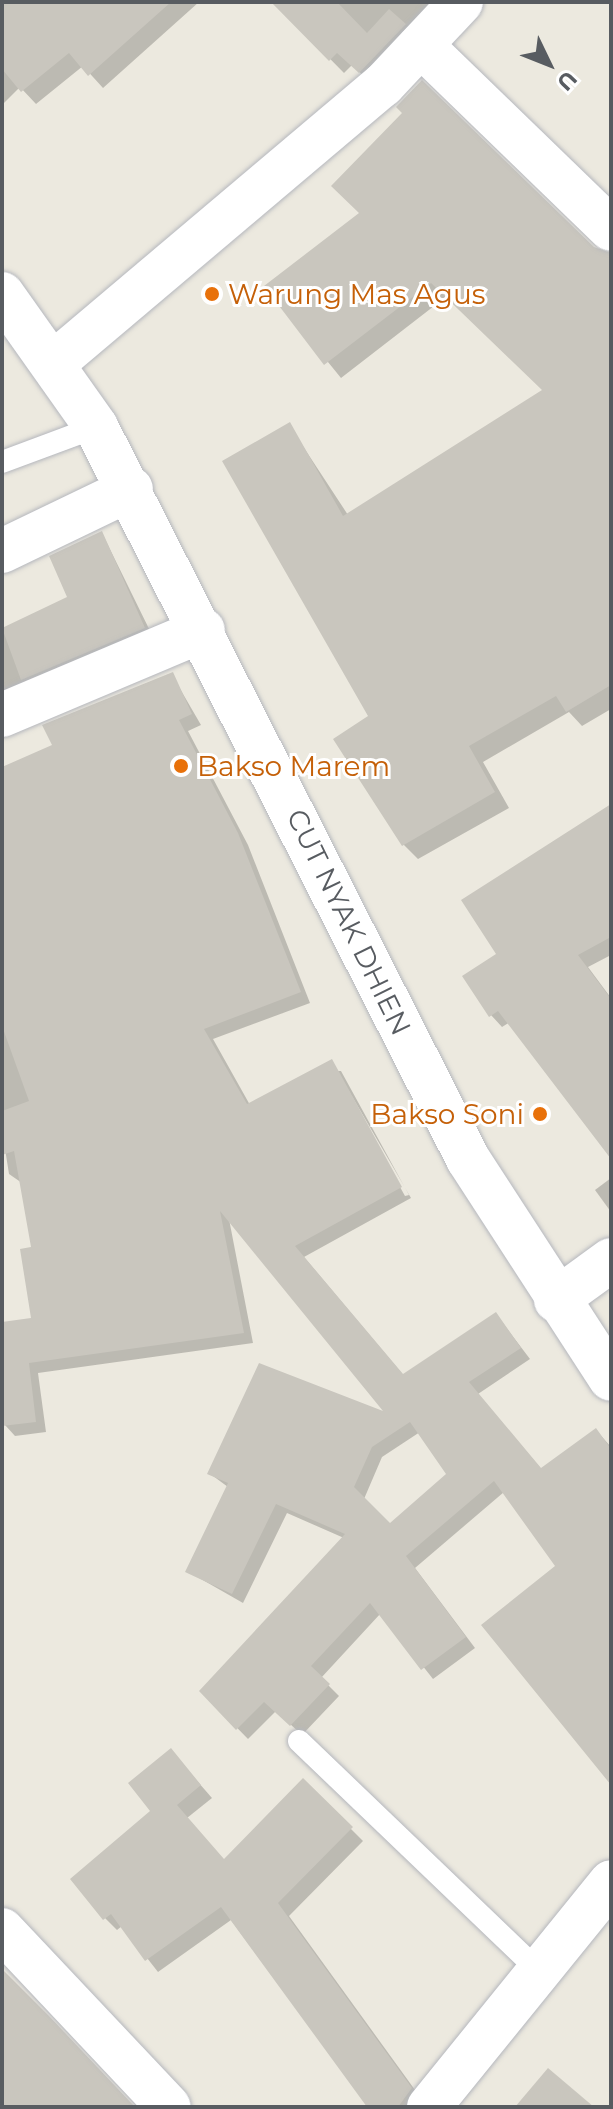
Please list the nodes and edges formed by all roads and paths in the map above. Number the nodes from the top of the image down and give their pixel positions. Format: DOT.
graph roads {
  1 [pos="461,2"];
  2 [pos="421,45"];
  3 [pos="611,229"];
  4 [pos="2,294"];
  5 [pos="56,361"];
  6 [pos="96,427"];
  7 [pos="2,462"];
  8 [pos="131,489"];
  9 [pos="2,551"];
  10 [pos="203,630"];
  11 [pos="2,715"];
  12 [pos="611,1260"];
  13 [pos="556,1300"];
  14 [pos="611,1379"];
  15 [pos="299,1741"];
  16 [pos="611,1882"];
  17 [pos="2,1930"];
  18 [pos="540,1972"];
  19 [pos="169,2107"];
  20 [pos="429,2107"];
  1 -- 2 [label="main road"];
  2 -- 3 [label="main road"];
  2 -- 5 [label="main road"];
  4 -- 5 [label="main road, CUT NYAK DHIEN"];
  5 -- 6 [label="main road, CUT NYAK DHIEN"];
  6 -- 7 [label="lane"];
  6 -- 8 [label="main road, CUT NYAK DHIEN"];
  8 -- 9 [label="main road"];
  8 -- 10 [label="main road, CUT NYAK DHIEN"];
  10 -- 11 [label="main road"];
  10 -- 13 [label="main road, CUT NYAK DHIEN"];
  12 -- 13 [label="main road"];
  13 -- 14 [label="main road, CUT NYAK DHIEN"];
  15 -- 18 [label="lane"];
  16 -- 18 [label="main road"];
  17 -- 19 [label="main road"];
  18 -- 20 [label="main road"];
}
